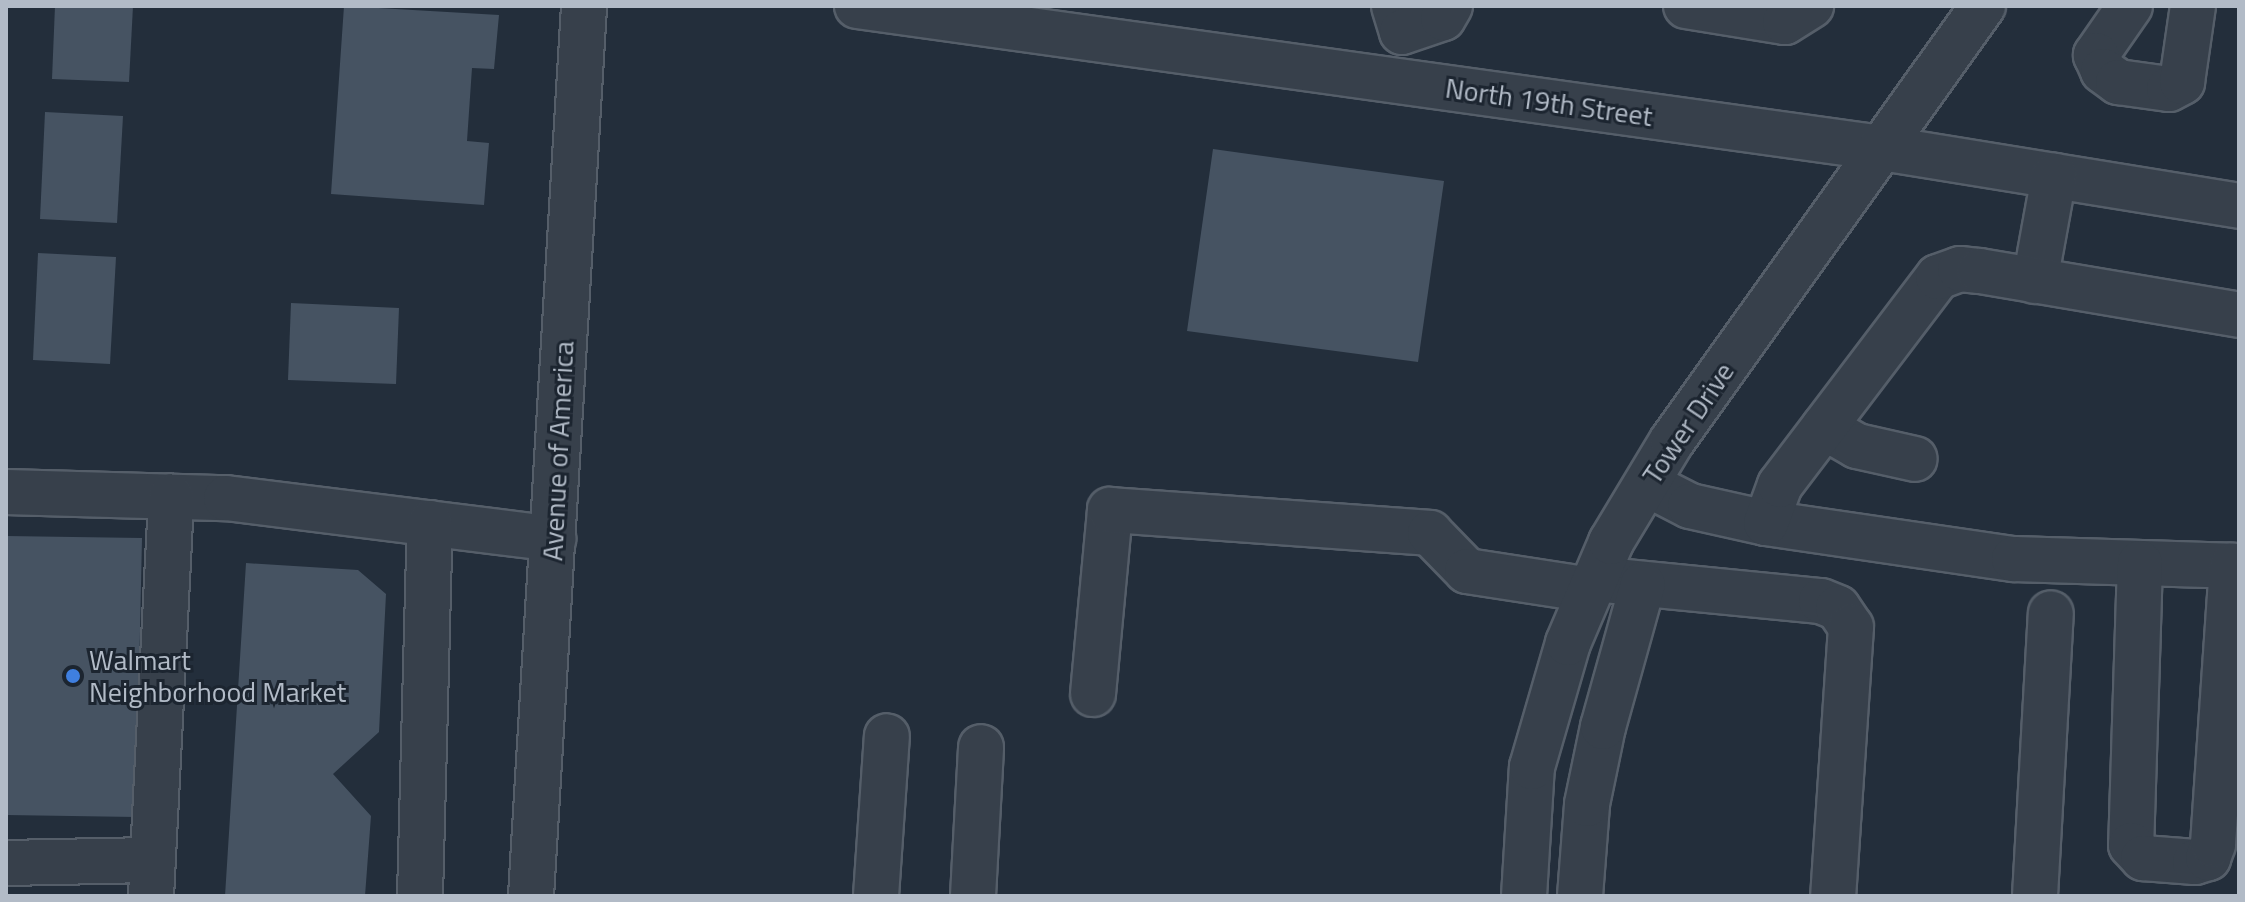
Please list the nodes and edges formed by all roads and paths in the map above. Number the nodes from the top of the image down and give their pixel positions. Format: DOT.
graph roads {
  1 [pos="584,6"];
  2 [pos="857,6"];
  3 [pos="1450,6"];
  4 [pos="1686,6"];
  5 [pos="1811,6"];
  6 [pos="1983,6"];
  7 [pos="2130,6"];
  8 [pos="2193,6"];
  9 [pos="1398,19"];
  10 [pos="1386,79"];
  11 [pos="1882,148"];
  12 [pos="2054,176"];
  13 [pos="2239,206"];
  14 [pos="2035,281"];
  15 [pos="2239,315"];
  16 [pos="1824,427"];
  17 [pos="1915,459"];
  18 [pos="1647,484"];
  19 [pos="6,492"];
  20 [pos="171,497"];
  21 [pos="430,523"];
  22 [pos="1766,523"];
  23 [pos="553,539"];
  24 [pos="2140,563"];
  25 [pos="2235,566"];
  26 [pos="1643,584"];
  27 [pos="1593,585"];
  28 [pos="2051,613"];
  29 [pos="1093,694"];
  30 [pos="887,736"];
  31 [pos="981,747"];
  32 [pos="1530,800"];
  33 [pos="1587,804"];
  34 [pos="6,863"];
  35 [pos="152,878"];
  36 [pos="420,896"];
  37 [pos="531,896"];
  38 [pos="876,896"];
  39 [pos="973,896"];
  40 [pos="1524,896"];
  41 [pos="1580,896"];
  42 [pos="1833,896"];
  43 [pos="2035,896"];
  1 -- 23 [label="street, Avenue of America"];
  2 -- 10 [label="street, North 19th Street"];
  3 -- 9 [label="street"];
  4 -- 5 [label="street"];
  6 -- 11 [label="street, Tower Drive"];
  7 -- 8 [label="street"];
  9 -- 10 [label="street"];
  10 -- 11 [label="street, North 19th Street"];
  11 -- 12 [label="street, North 19th Street"];
  11 -- 18 [label="street, Tower Drive"];
  12 -- 13 [label="street, North 19th Street"];
  12 -- 14 [label="street"];
  14 -- 15 [label="street"];
  14 -- 16 [label="street"];
  16 -- 17 [label="street"];
  16 -- 22 [label="street"];
  18 -- 22 [label="street"];
  18 -- 27 [label="street, Tower Drive"];
  19 -- 20 [label="street"];
  20 -- 21 [label="street"];
  20 -- 35 [label="street"];
  21 -- 23 [label="street"];
  21 -- 36 [label="street"];
  22 -- 24 [label="street"];
  23 -- 37 [label="street, Avenue of America"];
  24 -- 25 [label="street"];
  24 -- 25 [label="street"];
  26 -- 27 [label="street"];
  26 -- 33 [label="street"];
  26 -- 42 [label="street"];
  27 -- 29 [label="street"];
  27 -- 32 [label="street, Tower Drive"];
  28 -- 43 [label="street"];
  30 -- 38 [label="street"];
  31 -- 39 [label="street"];
  32 -- 33 [label="street"];
  32 -- 40 [label="street, Tower Drive"];
  33 -- 41 [label="street"];
  34 -- 35 [label="street"];
}
